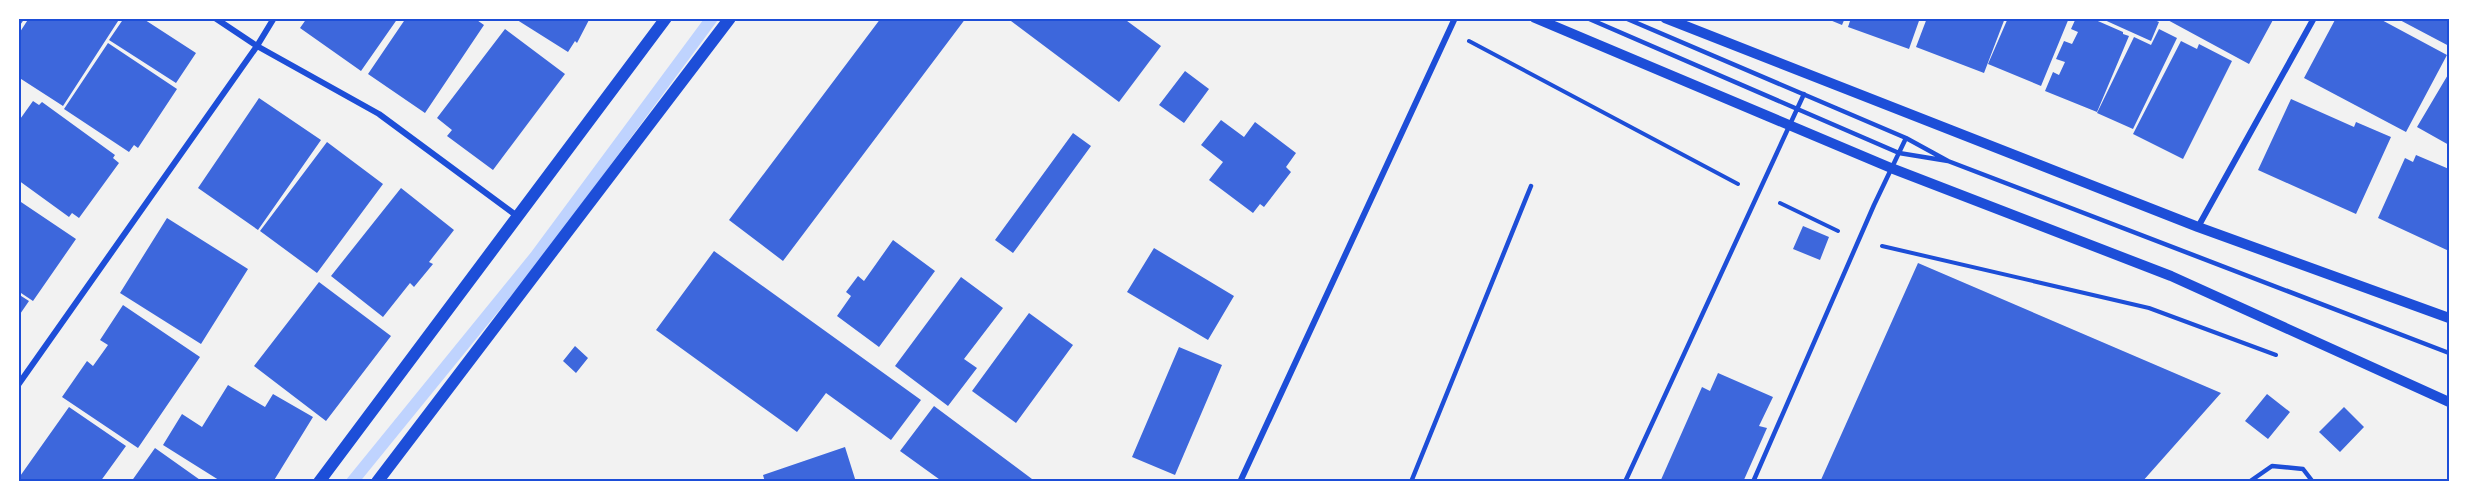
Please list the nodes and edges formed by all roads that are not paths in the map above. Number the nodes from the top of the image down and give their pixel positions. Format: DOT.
graph roads {
  1 [pos="215,18"];
  2 [pos="274,18"];
  3 [pos="666,18"];
  4 [pos="730,18"];
  5 [pos="1455,18"];
  6 [pos="1535,18"];
  7 [pos="1587,18"];
  8 [pos="1625,18"];
  9 [pos="1665,18"];
  10 [pos="2314,18"];
  11 [pos="257,46"];
  12 [pos="1804,94"];
  13 [pos="1798,108"];
  14 [pos="1791,127"];
  15 [pos="1906,138"];
  16 [pos="1899,153"];
  17 [pos="1948,161"];
  18 [pos="1891,168"];
  19 [pos="1531,186"];
  20 [pos="517,216"];
  21 [pos="2198,226"];
  22 [pos="2449,318"];
  23 [pos="2449,353"];
  24 [pos="18,385"];
  25 [pos="2449,402"];
  26 [pos="319,482"];
  27 [pos="377,482"];
  28 [pos="1240,482"];
  29 [pos="1411,482"];
  30 [pos="1625,482"];
  31 [pos="1753,482"];
  32 [pos="2249,482"];
  33 [pos="2313,482"];
  1 -- 11 [label="street"];
  2 -- 11 [label="street"];
  3 -- 20 [label="main road"];
  4 -- 27 [label="main road"];
  5 -- 28 [label="street"];
  6 -- 14 [label="street"];
  7 -- 13 [label="lane"];
  8 -- 12 [label="lane"];
  9 -- 21 [label="street"];
  10 -- 21 [label="street"];
  11 -- 20 [label="street"];
  11 -- 24 [label="street"];
  12 -- 13 [label="lane"];
  12 -- 15 [label="lane"];
  13 -- 14 [label="lane"];
  13 -- 16 [label="lane"];
  14 -- 18 [label="street"];
  14 -- 30 [label="lane"];
  15 -- 16 [label="lane"];
  15 -- 17 [label="lane"];
  16 -- 17 [label="lane"];
  16 -- 18 [label="lane"];
  17 -- 23 [label="lane"];
  18 -- 25 [label="street"];
  18 -- 31 [label="lane"];
  19 -- 29 [label="lane"];
  20 -- 26 [label="main road"];
  21 -- 22 [label="street"];
  32 -- 33 [label="lane"];
}
